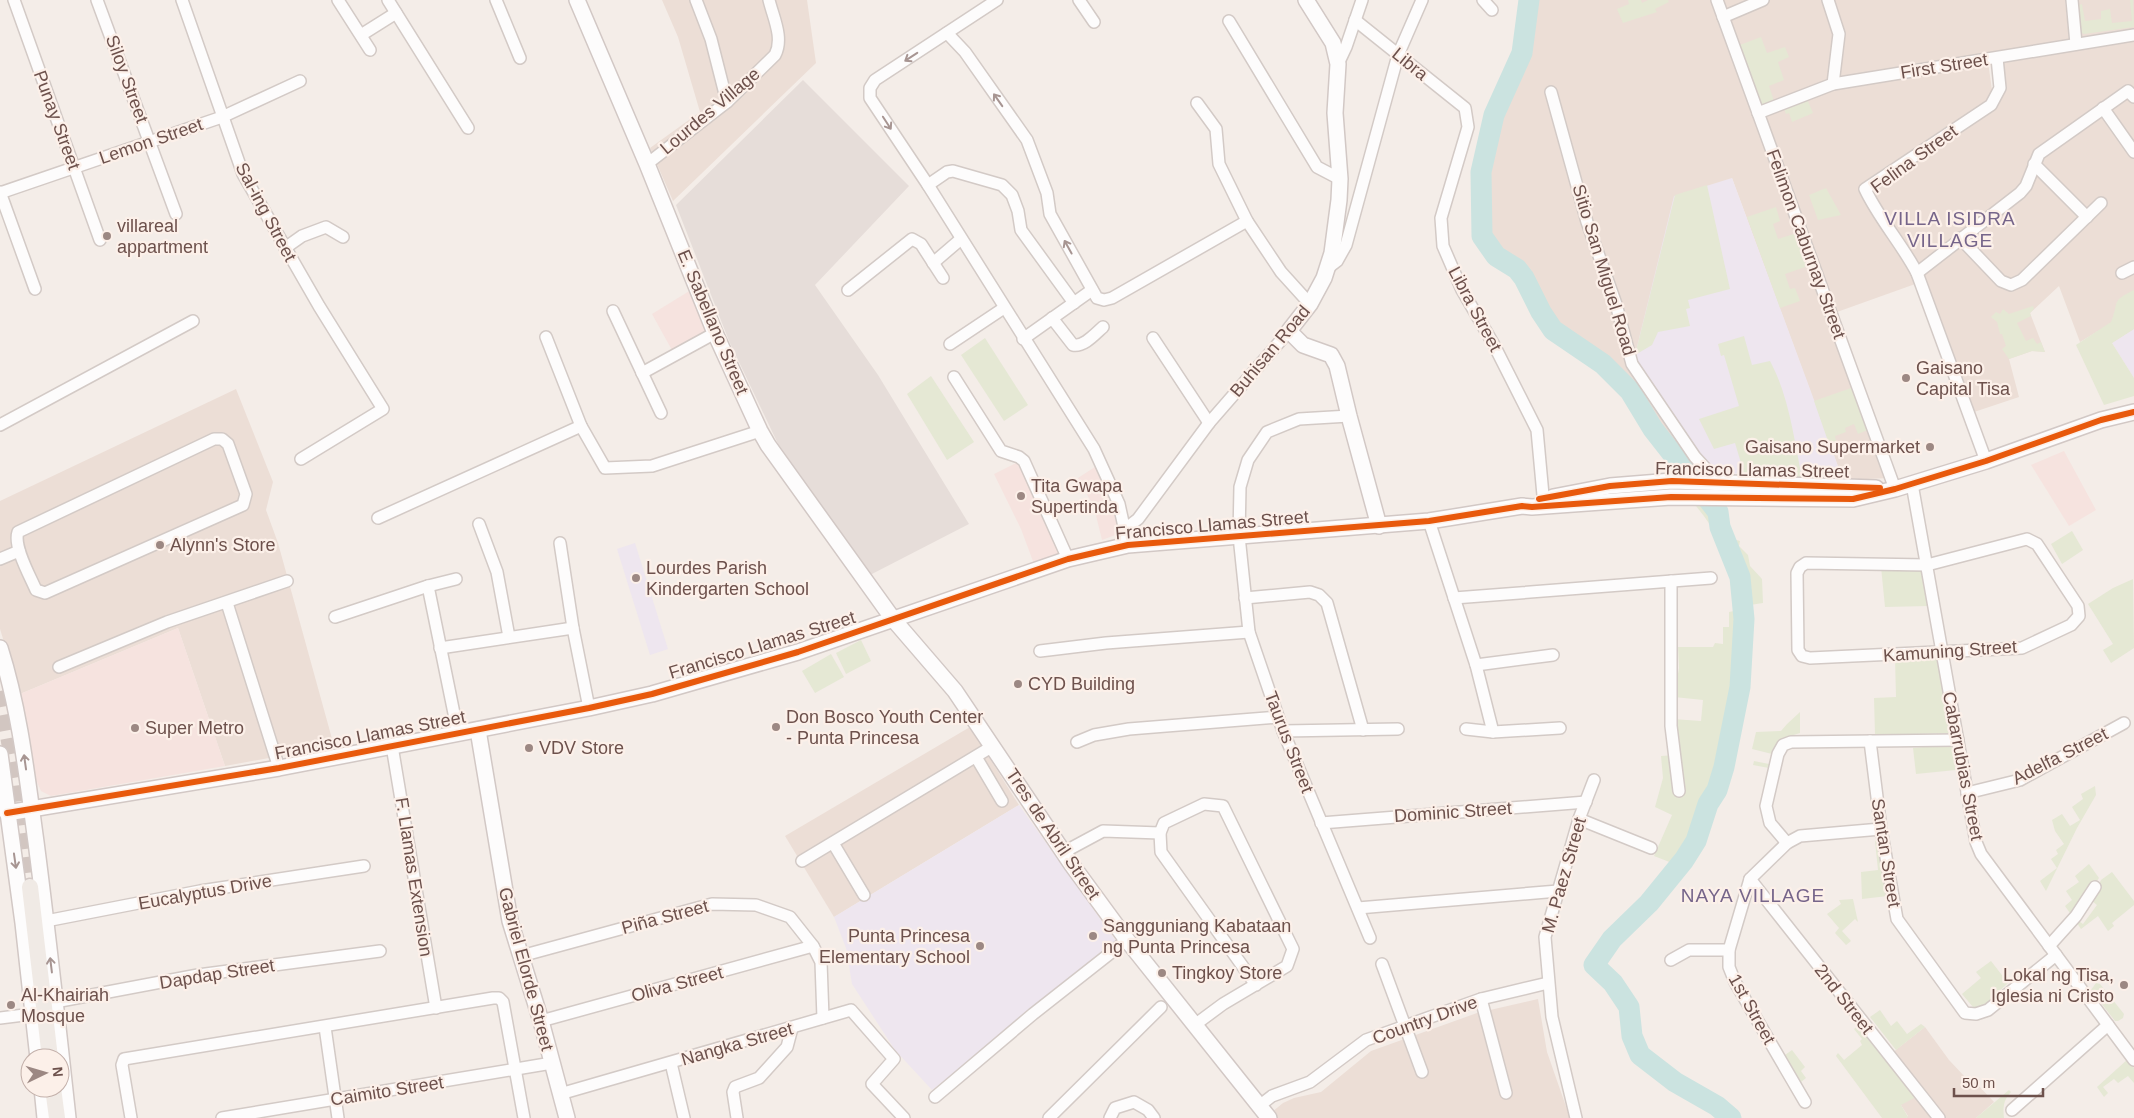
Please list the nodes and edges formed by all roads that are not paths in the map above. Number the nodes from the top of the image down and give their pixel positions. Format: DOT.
graph roads {
  1 [pos="14,0"];
  2 [pos="97,0"];
  3 [pos="182,0"];
  4 [pos="338,0"];
  5 [pos="388,0"];
  6 [pos="496,0"];
  7 [pos="577,0"];
  8 [pos="696,0"];
  9 [pos="769,0"];
  10 [pos="997,0"];
  11 [pos="1079,0"];
  12 [pos="1306,0"];
  13 [pos="1362,0"];
  14 [pos="1422,0"];
  15 [pos="1483,0"];
  16 [pos="1717,0"];
  17 [pos="1763,0"];
  18 [pos="1828,0"];
  19 [pos="2072,0"];
  20 [pos="1492,10"];
  21 [pos="396,13"];
  22 [pos="1723,17"];
  23 [pos="1355,20"];
  24 [pos="1229,21"];
  25 [pos="1094,22"];
  26 [pos="946,32"];
  27 [pos="361,35"];
  28 [pos="2134,36"];
  29 [pos="2076,44"];
  30 [pos="370,50"];
  31 [pos="1398,55"];
  32 [pos="520,58"];
  33 [pos="1997,58"];
  34 [pos="1338,64"];
  35 [pos="300,81"];
  36 [pos="1833,84"];
  37 [pos="1551,92"];
  38 [pos="2134,96"];
  39 [pos="727,102"];
  40 [pos="1197,104"];
  41 [pos="1465,108"];
  42 [pos="2103,108"];
  43 [pos="1758,113"];
  44 [pos="222,117"];
  45 [pos="468,128"];
  46 [pos="150,141"];
  47 [pos="2134,152"];
  48 [pos="647,164"];
  49 [pos="2034,164"];
  50 [pos="74,167"];
  51 [pos="1340,179"];
  52 [pos="928,185"];
  53 [pos="0,193"];
  54 [pos="2101,203"];
  55 [pos="176,214"];
  56 [pos="2087,217"];
  57 [pos="1247,221"];
  58 [pos="343,238"];
  59 [pos="1960,238"];
  60 [pos="961,239"];
  61 [pos="100,240"];
  62 [pos="285,248"];
  63 [pos="933,263"];
  64 [pos="2134,267"];
  65 [pos="1328,268"];
  66 [pos="2122,273"];
  67 [pos="1917,274"];
  68 [pos="943,278"];
  69 [pos="35,289"];
  70 [pos="848,290"];
  71 [pos="1092,290"];
  72 [pos="1074,303"];
  73 [pos="1310,304"];
  74 [pos="1004,308"];
  75 [pos="613,311"];
  76 [pos="1052,318"];
  77 [pos="193,321"];
  78 [pos="1103,327"];
  79 [pos="1289,331"];
  80 [pos="715,333"];
  81 [pos="546,336"];
  82 [pos="1153,338"];
  83 [pos="1023,339"];
  84 [pos="950,344"];
  85 [pos="642,373"];
  86 [pos="954,377"];
  87 [pos="2134,412"];
  88 [pos="661,413"];
  89 [pos="1349,416"];
  90 [pos="1210,423"];
  91 [pos="0,425"];
  92 [pos="581,426"];
  93 [pos="760,431"];
  94 [pos="301,458"];
  95 [pos="1986,461"];
  96 [pos="1715,482"];
  97 [pos="1912,484"];
  98 [pos="1895,489"];
  99 [pos="1544,502"];
  100 [pos="378,518"];
  101 [pos="1429,521"];
  102 [pos="479,524"];
  103 [pos="1379,526"];
  104 [pos="1239,536"];
  105 [pos="1127,537"];
  106 [pos="560,543"];
  107 [pos="19,551"];
  108 [pos="0,559"];
  109 [pos="1068,559"];
  110 [pos="1926,565"];
  111 [pos="1711,578"];
  112 [pos="456,579"];
  113 [pos="287,581"];
  114 [pos="1671,581"];
  115 [pos="428,586"];
  116 [pos="1245,598"];
  117 [pos="1454,598"];
  118 [pos="226,603"];
  119 [pos="335,618"];
  120 [pos="893,619"];
  121 [pos="573,628"];
  122 [pos="1249,632"];
  123 [pos="509,637"];
  124 [pos="0,648"];
  125 [pos="440,648"];
  126 [pos="1040,651"];
  127 [pos="1942,653"];
  128 [pos="1552,655"];
  129 [pos="1476,665"];
  130 [pos="59,667"];
  131 [pos="589,708"];
  132 [pos="1278,717"];
  133 [pos="2124,723"];
  134 [pos="1560,728"];
  135 [pos="1398,729"];
  136 [pos="1466,729"];
  137 [pos="478,730"];
  138 [pos="1363,730"];
  139 [pos="1283,731"];
  140 [pos="1493,732"];
  141 [pos="458,733"];
  142 [pos="1958,740"];
  143 [pos="1870,741"];
  144 [pos="1077,742"];
  145 [pos="392,746"];
  146 [pos="993,746"];
  147 [pos="0,754"];
  148 [pos="976,757"];
  149 [pos="279,768"];
  150 [pos="1594,780"];
  151 [pos="1679,790"];
  152 [pos="1967,793"];
  153 [pos="1002,801"];
  154 [pos="1586,802"];
  155 [pos="32,810"];
  156 [pos="8,813"];
  157 [pos="1579,819"];
  158 [pos="1321,822"];
  159 [pos="1881,829"];
  160 [pos="1160,833"];
  161 [pos="833,843"];
  162 [pos="1787,843"];
  163 [pos="1651,848"];
  164 [pos="1064,852"];
  165 [pos="802,861"];
  166 [pos="364,866"];
  167 [pos="1750,879"];
  168 [pos="30,887"];
  169 [pos="2095,887"];
  170 [pos="1558,891"];
  171 [pos="864,895"];
  172 [pos="1358,908"];
  173 [pos="46,921"];
  174 [pos="1370,938"];
  175 [pos="1127,940"];
  176 [pos="813,946"];
  177 [pos="1729,950"];
  178 [pos="380,951"];
  179 [pos="2053,951"];
  180 [pos="521,956"];
  181 [pos="1671,960"];
  182 [pos="1382,964"];
  183 [pos="1548,983"];
  184 [pos="1256,985"];
  185 [pos="1481,999"];
  186 [pos="1167,1001"];
  187 [pos="55,1002"];
  188 [pos="436,1008"];
  189 [pos="32,1014"];
  190 [pos="0,1018"];
  191 [pos="823,1018"];
  192 [pos="541,1021"];
  193 [pos="1196,1024"];
  194 [pos="2108,1024"];
  195 [pos="1404,1026"];
  196 [pos="325,1027"];
  197 [pos="792,1028"];
  198 [pos="37,1048"];
  199 [pos="49,1048"];
  200 [pos="2134,1060"];
  201 [pos="671,1063"];
  202 [pos="552,1064"];
  203 [pos="516,1070"];
  204 [pos="1422,1072"];
  205 [pos="560,1094"];
  206 [pos="1506,1094"];
  207 [pos="935,1097"];
  208 [pos="43,1098"];
  209 [pos="55,1098"];
  210 [pos="335,1099"];
  211 [pos="1805,1102"];
  212 [pos="1259,1106"];
  213 [pos="2012,1110"];
  214 [pos="45,1118"];
  215 [pos="57,1118"];
  216 [pos="68,1118"];
  217 [pos="131,1118"];
  218 [pos="222,1118"];
  219 [pos="338,1118"];
  220 [pos="524,1118"];
  221 [pos="567,1118"];
  222 [pos="684,1118"];
  223 [pos="737,1118"];
  224 [pos="904,1118"];
  225 [pos="1049,1118"];
  226 [pos="1110,1118"];
  227 [pos="1154,1118"];
  228 [pos="1269,1118"];
  229 [pos="1576,1118"];
  230 [pos="1939,1118"];
  1 -- 50 [label="street, Punay Street"];
  2 -- 46 [label="street, Siloy Street"];
  3 -- 44 [label="street, Sal-ing Street"];
  4 -- 27 [label="street"];
  5 -- 21 [label="street"];
  6 -- 32 [label="street"];
  7 -- 48 [label="main road, E. Sabellano Street"];
  8 -- 39 [label="street"];
  9 -- 39 [label="street, Lourdes Village"];
  10 -- 26 [label="street"];
  11 -- 25 [label="street"];
  12 -- 34 [label="main road, Buhisan Road"];
  13 -- 23 [label="street"];
  14 -- 31 [label="street"];
  15 -- 20 [label="street"];
  16 -- 22 [label="street, Felimon Caburnay Street"];
  17 -- 22 [label="street"];
  18 -- 36 [label="street"];
  19 -- 29 [label="street"];
  21 -- 27 [label="street"];
  21 -- 45 [label="street"];
  22 -- 43 [label="street, Felimon Caburnay Street"];
  23 -- 31 [label="street, Libra"];
  23 -- 34 [label="street"];
  24 -- 51 [label="street"];
  26 -- 52 [label="street, one-way"];
  71 -- 26 [label="street, one-way"];
  27 -- 30 [label="street"];
  28 -- 29 [label="street, First Street"];
  29 -- 33 [label="street, First Street"];
  31 -- 41 [label="street, Libra"];
  31 -- 65 [label="street"];
  33 -- 36 [label="street, First Street"];
  33 -- 67 [label="street, Felina Street"];
  34 -- 51 [label="main road, Buhisan Road"];
  35 -- 44 [label="street, Lemon Street"];
  36 -- 43 [label="street, First Street"];
  37 -- 96 [label="street, Sitio San Miguel Road"];
  38 -- 42 [label="street"];
  39 -- 48 [label="street, Lourdes Village"];
  40 -- 57 [label="street"];
  41 -- 99 [label="street, Libra Street"];
  42 -- 47 [label="street"];
  42 -- 49 [label="street"];
  43 -- 98 [label="street, Felimon Caburnay Street"];
  44 -- 46 [label="street, Lemon Street"];
  44 -- 62 [label="street, Sal-ing Street"];
  46 -- 50 [label="street, Lemon Street"];
  46 -- 55 [label="street, Siloy Street"];
  48 -- 80 [label="main road, E. Sabellano Street"];
  49 -- 56 [label="street"];
  49 -- 59 [label="street"];
  50 -- 53 [label="street, Lemon Street"];
  50 -- 61 [label="street, Punay Street"];
  51 -- 65 [label="main road, Buhisan Road"];
  52 -- 60 [label="street"];
  52 -- 72 [label="street"];
  53 -- 69 [label="street"];
  54 -- 56 [label="street"];
  56 -- 59 [label="street"];
  57 -- 71 [label="street"];
  57 -- 73 [label="street"];
  58 -- 62 [label="street"];
  59 -- 67 [label="street"];
  60 -- 63 [label="street"];
  60 -- 74 [label="street"];
  62 -- 94 [label="street, Sal-ing Street"];
  63 -- 68 [label="street"];
  63 -- 70 [label="street"];
  64 -- 66 [label="street"];
  65 -- 73 [label="main road, Buhisan Road"];
  67 -- 95 [label="street, Felina Street"];
  71 -- 72 [label="street"];
  72 -- 76 [label="street"];
  73 -- 79 [label="main road, Buhisan Road"];
  74 -- 83 [label="street"];
  74 -- 84 [label="street"];
  75 -- 85 [label="street"];
  76 -- 78 [label="street"];
  76 -- 83 [label="street"];
  77 -- 91 [label="street"];
  79 -- 89 [label="main road"];
  79 -- 90 [label="street, Buhisan Road"];
  80 -- 85 [label="street"];
  80 -- 93 [label="main road, E. Sabellano Street"];
  81 -- 92 [label="street"];
  82 -- 90 [label="street"];
  83 -- 105 [label="street"];
  85 -- 88 [label="street"];
  86 -- 109 [label="street"];
  87 -- 95 [label="main road, Francisco Llamas Street"];
  89 -- 103 [label="main road"];
  89 -- 104 [label="street, Taurus Street"];
  90 -- 105 [label="street, Buhisan Road"];
  92 -- 93 [label="street"];
  92 -- 100 [label="street"];
  93 -- 120 [label="main road, E. Sabellano Street"];
  95 -- 97 [label="main road, Francisco Llamas Street"];
  96 -- 98 [label="main road, Francisco Llamas Street"];
  96 -- 99 [label="main road, Francisco Llamas Street"];
  97 -- 98 [label="main road, Francisco Llamas Street"];
  97 -- 110 [label="street, Cabarrubias Street"];
  98 -- 99 [label="main road, Francisco Llamas Street"];
  99 -- 101 [label="main road, Francisco Llamas Street"];
  101 -- 103 [label="main road, Francisco Llamas Street"];
  101 -- 117 [label="street"];
  102 -- 123 [label="street"];
  103 -- 104 [label="main road, Francisco Llamas Street"];
  104 -- 105 [label="main road, Francisco Llamas Street"];
  104 -- 116 [label="street, Taurus Street"];
  105 -- 109 [label="main road, Francisco Llamas Street"];
  106 -- 121 [label="street"];
  107 -- 107 [label="street"];
  107 -- 108 [label="street"];
  109 -- 120 [label="main road, Francisco Llamas Street"];
  110 -- 127 [label="street, Cabarrubias Street"];
  110 -- 127 [label="street, Kamuning Street"];
  110 -- 127 [label="street, Kamuning Street"];
  111 -- 114 [label="street"];
  112 -- 115 [label="street"];
  113 -- 118 [label="street"];
  114 -- 117 [label="street"];
  114 -- 151 [label="street"];
  115 -- 119 [label="street"];
  115 -- 125 [label="street"];
  116 -- 122 [label="street, Taurus Street"];
  116 -- 138 [label="street"];
  117 -- 129 [label="street"];
  118 -- 130 [label="street"];
  118 -- 149 [label="street"];
  120 -- 131 [label="main road, Francisco Llamas Street"];
  120 -- 146 [label="main road, Tres de Abril Street"];
  121 -- 123 [label="street"];
  121 -- 131 [label="street"];
  122 -- 126 [label="street"];
  122 -- 132 [label="street, Taurus Street"];
  123 -- 125 [label="street"];
  155 -- 124 [label="main road, one-way"];
  125 -- 141 [label="street"];
  127 -- 142 [label="street, Cabarrubias Street"];
  128 -- 129 [label="street"];
  129 -- 140 [label="street"];
  131 -- 137 [label="main road, Francisco Llamas Street"];
  132 -- 139 [label="street, Taurus Street"];
  132 -- 144 [label="street"];
  133 -- 152 [label="street, Adelfa Street"];
  134 -- 140 [label="street"];
  135 -- 138 [label="street"];
  136 -- 140 [label="street"];
  137 -- 141 [label="main road, Francisco Llamas Street"];
  137 -- 180 [label="main road, Gabriel Elorde Street"];
  138 -- 139 [label="street"];
  139 -- 158 [label="street, Taurus Street"];
  141 -- 145 [label="main road, Francisco Llamas Street"];
  142 -- 143 [label="street"];
  142 -- 152 [label="street, Cabarrubias Street"];
  143 -- 159 [label="street, Santan Street"];
  143 -- 162 [label="street"];
  145 -- 149 [label="main road, Francisco Llamas Street"];
  145 -- 188 [label="street, F. Llamas Extension"];
  146 -- 148 [label="street"];
  146 -- 164 [label="main road, Tres de Abril Street"];
  147 -- 156 [label="main road"];
  148 -- 153 [label="street"];
  148 -- 161 [label="street"];
  149 -- 155 [label="main road, Francisco Llamas Street"];
  150 -- 154 [label="street, M. Paez Street"];
  152 -- 179 [label="street, Cabarrubias Street"];
  154 -- 157 [label="street, M. Paez Street"];
  154 -- 158 [label="street, Dominic Street"];
  155 -- 156 [label="main road, Francisco Llamas Street"];
  155 -- 173 [label="main road"];
  156 -- 189 [label="main road, one-way"];
  157 -- 163 [label="street"];
  157 -- 170 [label="street, M. Paez Street"];
  158 -- 172 [label="street, Taurus Street"];
  159 -- 162 [label="street, 1st Street"];
  159 -- 179 [label="street, Santan Street"];
  160 -- 164 [label="street"];
  160 -- 184 [label="street"];
  160 -- 184 [label="street"];
  161 -- 165 [label="street"];
  161 -- 171 [label="street"];
  162 -- 167 [label="street, 1st Street"];
  164 -- 175 [label="main road, Tres de Abril Street"];
  166 -- 173 [label="street, Eucalyptus Drive"];
  167 -- 177 [label="street, 1st Street"];
  167 -- 230 [label="street, 2nd Street"];
  168 -- 199 [label="main road"];
  169 -- 179 [label="street"];
  170 -- 172 [label="street"];
  170 -- 183 [label="street, M. Paez Street"];
  172 -- 174 [label="street, Taurus Street"];
  187 -- 173 [label="main road, one-way"];
  175 -- 186 [label="main road, Tres de Abril Street"];
  175 -- 207 [label="street"];
  176 -- 180 [label="street, Piña Street"];
  176 -- 191 [label="street, Piña Street"];
  176 -- 192 [label="street, Oliva Street"];
  177 -- 181 [label="street"];
  177 -- 211 [label="street, 1st Street"];
  178 -- 187 [label="street, Dapdap Street"];
  179 -- 194 [label="street, Cabarrubias Street"];
  180 -- 192 [label="main road, Gabriel Elorde Street"];
  182 -- 195 [label="street"];
  183 -- 185 [label="street, Country Drive"];
  183 -- 229 [label="street, M. Paez Street"];
  184 -- 193 [label="street"];
  185 -- 195 [label="street, Country Drive"];
  185 -- 206 [label="street"];
  186 -- 193 [label="main road, Tres de Abril Street"];
  186 -- 225 [label="street"];
  187 -- 216 [label="main road"];
  188 -- 196 [label="street"];
  188 -- 203 [label="street"];
  189 -- 190 [label="street"];
  189 -- 198 [label="main road"];
  191 -- 197 [label="street, Nangka Street"];
  191 -- 224 [label="street, Nangka Street"];
  192 -- 202 [label="main road, Gabriel Elorde Street"];
  193 -- 212 [label="main road, Tres de Abril Street"];
  194 -- 200 [label="street, Cabarrubias Street"];
  194 -- 213 [label="street"];
  195 -- 204 [label="street"];
  195 -- 212 [label="street, Country Drive"];
  196 -- 210 [label="street"];
  196 -- 217 [label="street"];
  197 -- 201 [label="street, Nangka Street"];
  197 -- 223 [label="street"];
  201 -- 205 [label="street, Nangka Street"];
  201 -- 222 [label="street"];
  202 -- 203 [label="street, Caimito Street"];
  202 -- 205 [label="main road, Gabriel Elorde Street"];
  203 -- 210 [label="street, Caimito Street"];
  203 -- 220 [label="street"];
  205 -- 221 [label="main road, Gabriel Elorde Street"];
  208 -- 214 [label="main road"];
  209 -- 215 [label="main road"];
  210 -- 218 [label="street, Caimito Street"];
  210 -- 219 [label="street"];
  212 -- 228 [label="main road, Tres de Abril Street"];
  226 -- 227 [label="street"];
}
